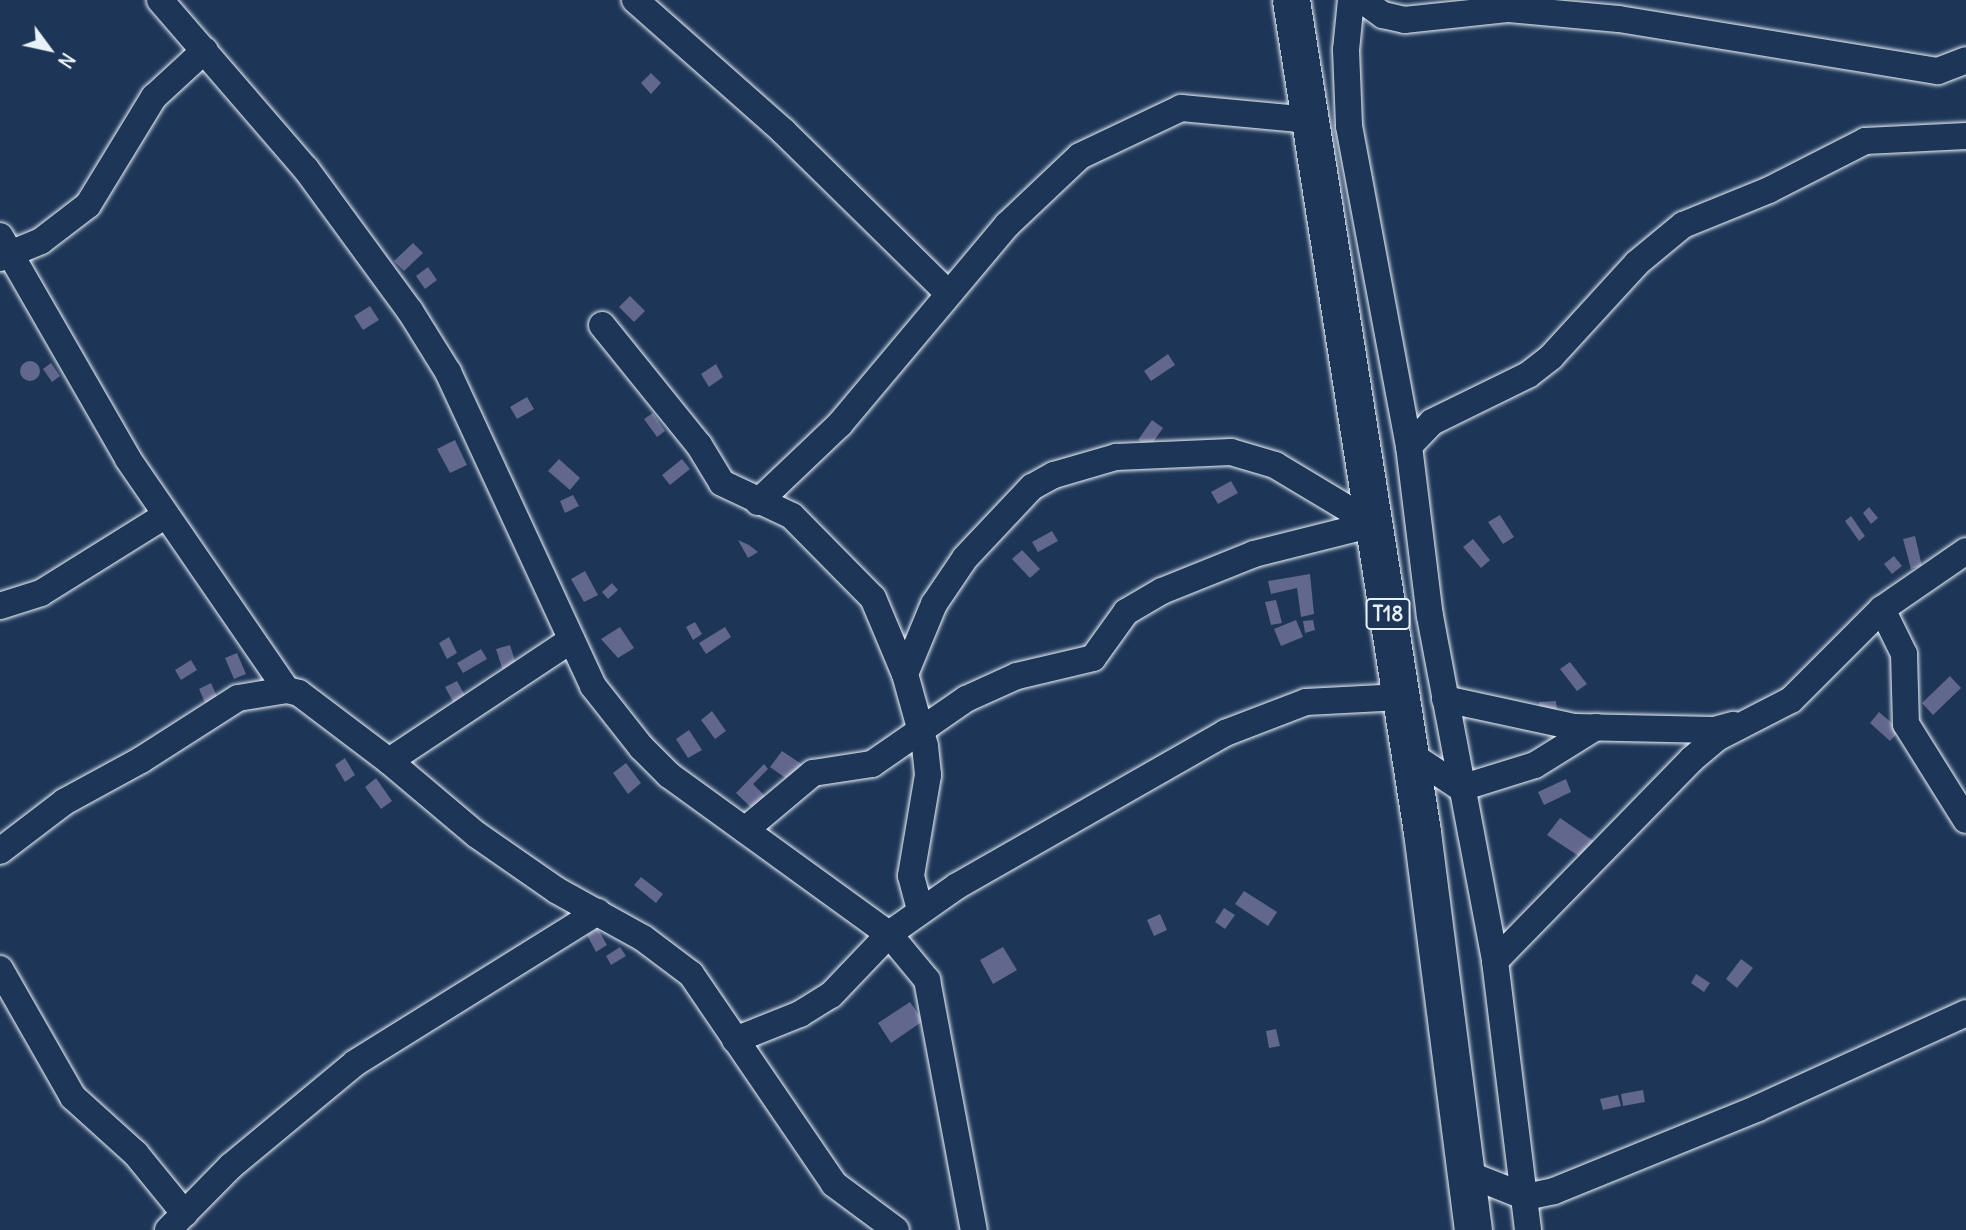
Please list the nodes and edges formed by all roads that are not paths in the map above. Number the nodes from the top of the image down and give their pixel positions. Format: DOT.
graph roads {
  1 [pos="160,0"];
  2 [pos="635,0"];
  3 [pos="1292,0"];
  4 [pos="1351,0"];
  5 [pos="1362,0"];
  6 [pos="205,50"];
  7 [pos="1966,60"];
  8 [pos="1310,120"];
  9 [pos="1966,135"];
  10 [pos="4,249"];
  11 [pos="947,293"];
  12 [pos="602,325"];
  13 [pos="1409,446"];
  14 [pos="758,502"];
  15 [pos="163,516"];
  16 [pos="1373,524"];
  17 [pos="1966,551"];
  18 [pos="0,606"];
  19 [pos="1882,609"];
  20 [pos="572,640"];
  21 [pos="905,674"];
  22 [pos="287,690"];
  23 [pos="1401,697"];
  24 [pos="1445,699"];
  25 [pos="1746,722"];
  26 [pos="920,727"];
  27 [pos="1596,727"];
  28 [pos="1410,754"];
  29 [pos="389,761"];
  30 [pos="1461,788"];
  31 [pos="1966,820"];
  32 [pos="745,830"];
  33 [pos="0,850"];
  34 [pos="919,910"];
  35 [pos="598,912"];
  36 [pos="889,934"];
  37 [pos="1495,961"];
  38 [pos="0,969"];
  39 [pos="1966,1013"];
  40 [pos="735,1040"];
  41 [pos="1468,1174"];
  42 [pos="1526,1197"];
  43 [pos="176,1222"];
  44 [pos="896,1230"];
  45 [pos="974,1230"];
  46 [pos="1473,1230"];
  47 [pos="1528,1230"];
  1 -- 6 [label="street"];
  2 -- 11 [label="street"];
  3 -- 8 [label="highway, T18"];
  4 -- 13 [label="street"];
  5 -- 7 [label="street"];
  6 -- 10 [label="street"];
  6 -- 20 [label="street"];
  8 -- 11 [label="street"];
  8 -- 16 [label="highway, T18"];
  9 -- 13 [label="street"];
  10 -- 15 [label="street"];
  11 -- 14 [label="street"];
  12 -- 14 [label="street"];
  13 -- 24 [label="street"];
  14 -- 21 [label="street"];
  15 -- 18 [label="street"];
  15 -- 22 [label="street"];
  16 -- 21 [label="street"];
  16 -- 23 [label="highway, T18"];
  16 -- 26 [label="street"];
  17 -- 19 [label="street"];
  19 -- 25 [label="street"];
  19 -- 31 [label="street"];
  20 -- 29 [label="street"];
  20 -- 32 [label="street"];
  21 -- 26 [label="street"];
  22 -- 29 [label="street"];
  22 -- 33 [label="street"];
  23 -- 28 [label="highway, T18"];
  23 -- 34 [label="street"];
  24 -- 27 [label="street"];
  24 -- 30 [label="street"];
  25 -- 27 [label="street"];
  25 -- 37 [label="street"];
  26 -- 32 [label="street"];
  26 -- 34 [label="street"];
  27 -- 30 [label="street"];
  28 -- 30 [label="street"];
  28 -- 41 [label="highway, T18"];
  29 -- 35 [label="street"];
  30 -- 37 [label="street"];
  32 -- 36 [label="street"];
  34 -- 36 [label="street"];
  35 -- 40 [label="street"];
  35 -- 43 [label="street"];
  36 -- 40 [label="street"];
  36 -- 45 [label="street"];
  37 -- 42 [label="street"];
  38 -- 43 [label="street"];
  39 -- 42 [label="street"];
  40 -- 44 [label="street"];
  41 -- 42 [label="street"];
  41 -- 46 [label="highway, T18"];
  42 -- 47 [label="street"];
}
